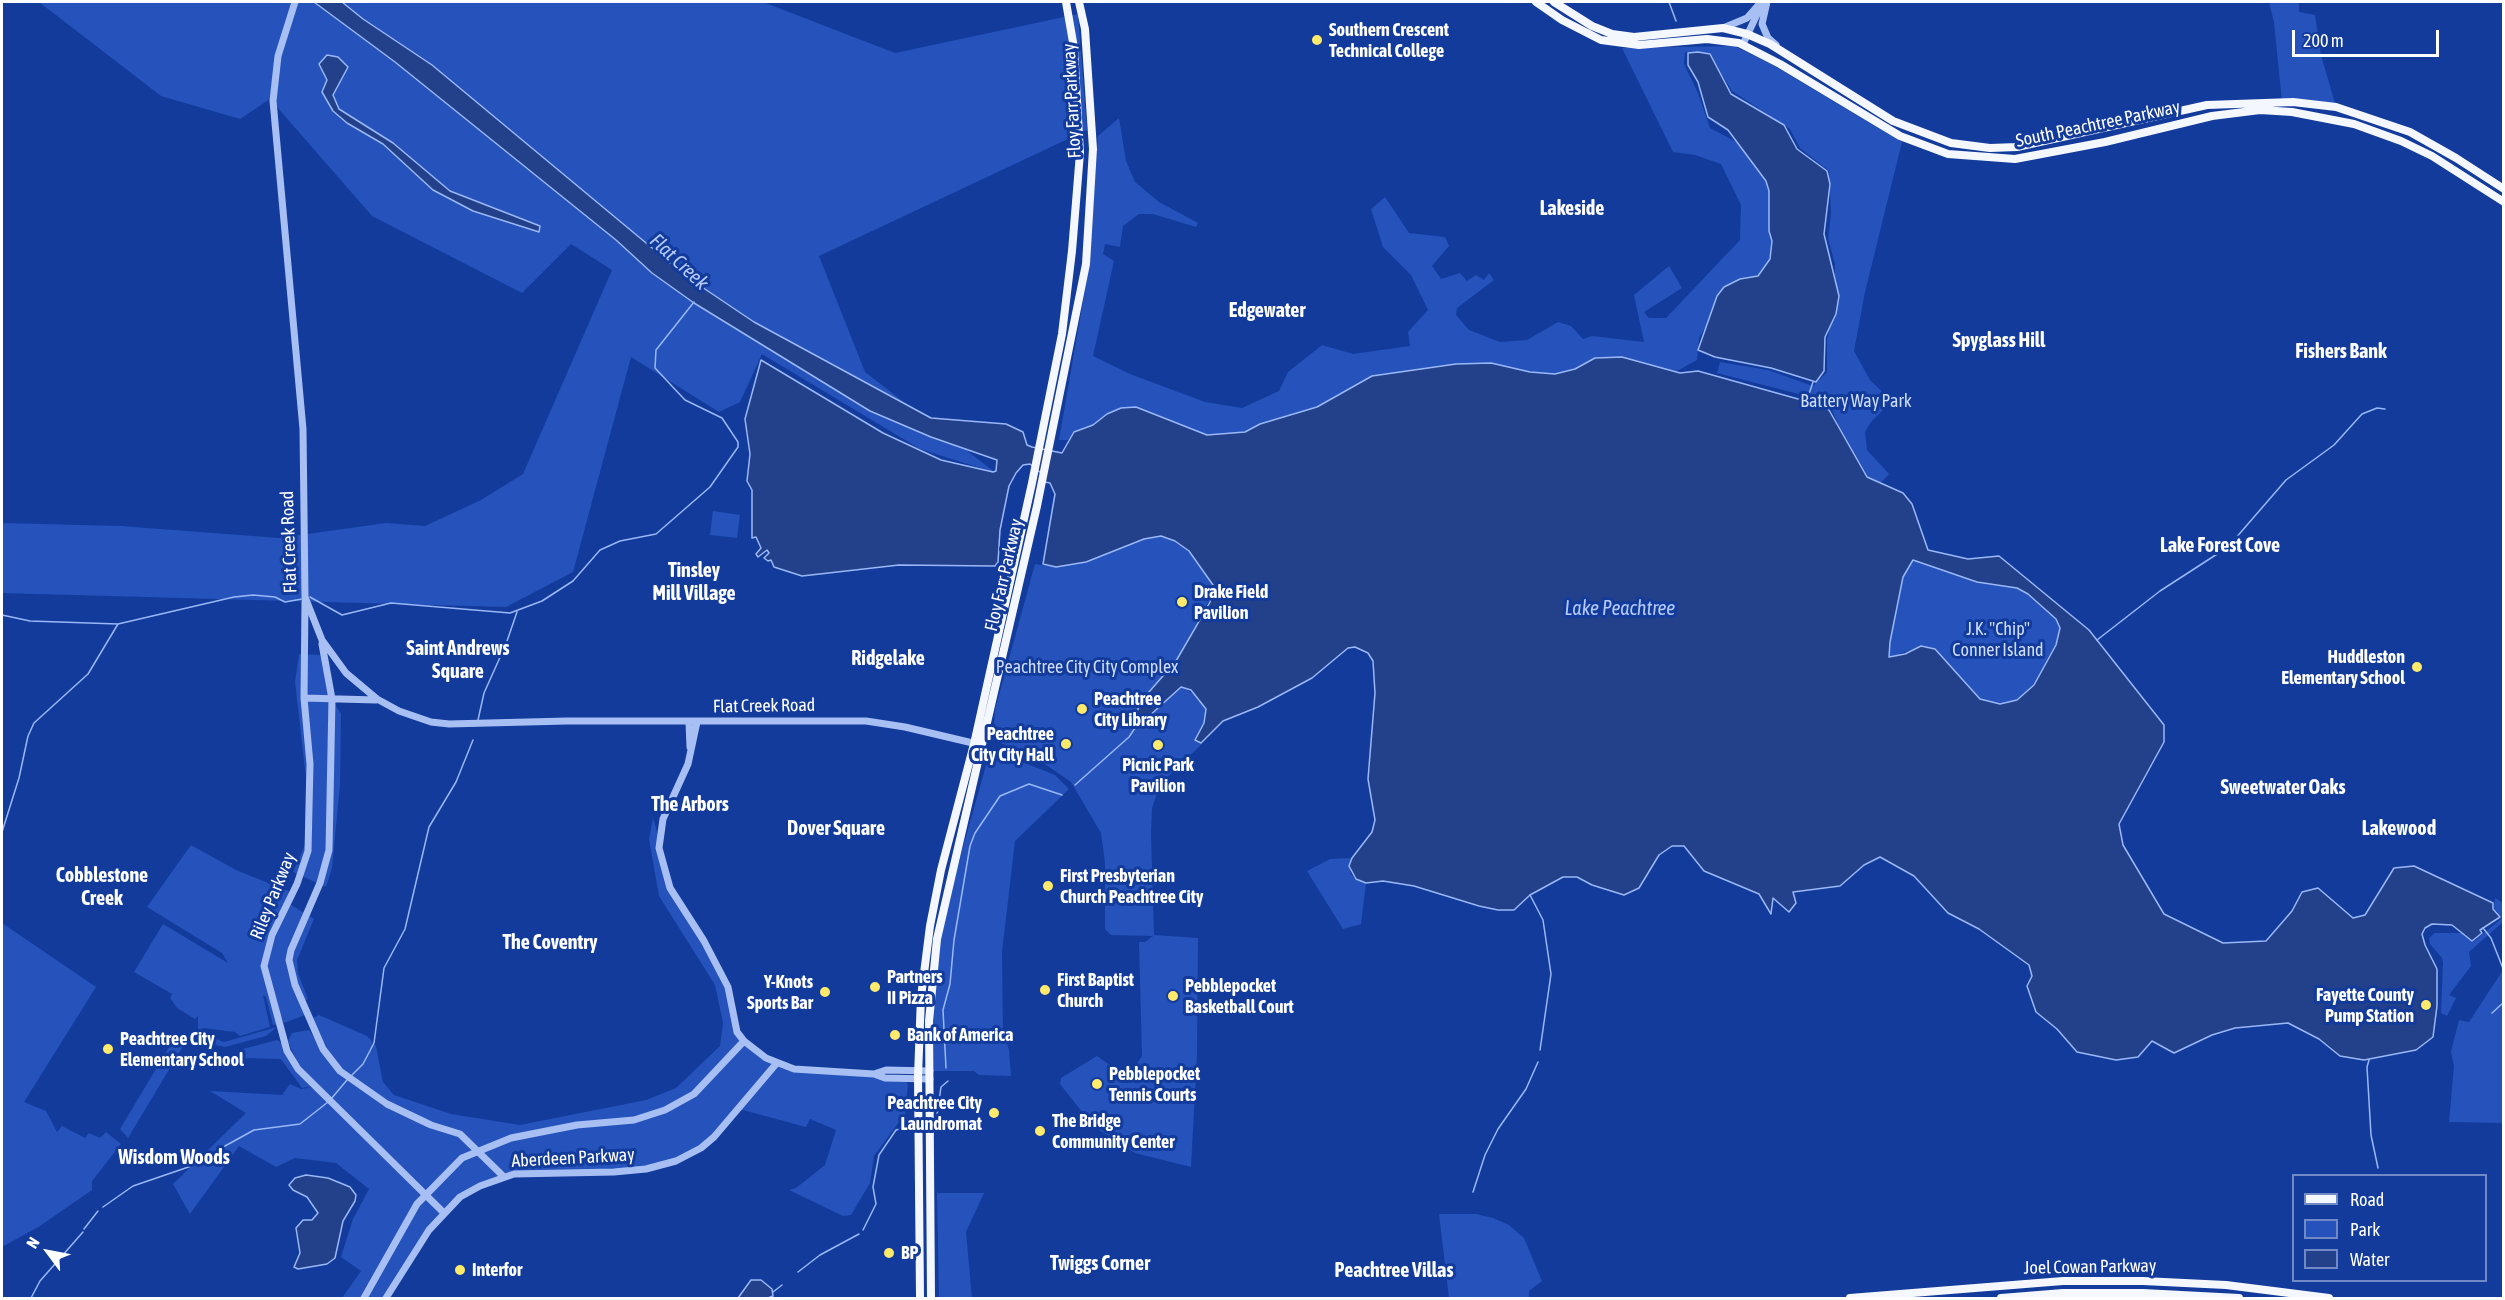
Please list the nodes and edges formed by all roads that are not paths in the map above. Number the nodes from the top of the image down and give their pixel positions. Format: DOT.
graph roads {
  1 [pos="295,2"];
  2 [pos="1066,2"];
  3 [pos="1079,2"];
  4 [pos="1536,2"];
  5 [pos="1554,2"];
  6 [pos="1764,2"];
  7 [pos="1723,28"];
  8 [pos="1747,34"];
  9 [pos="1648,40"];
  10 [pos="1743,44"];
  11 [pos="1789,57"];
  12 [pos="2504,189"];
  13 [pos="2504,202"];
  14 [pos="304,597"];
  15 [pos="322,640"];
  16 [pos="304,698"];
  17 [pos="332,699"];
  18 [pos="378,700"];
  19 [pos="693,722"];
  20 [pos="978,745"];
  21 [pos="744,1041"];
  22 [pos="776,1064"];
  23 [pos="919,1075"];
  24 [pos="930,1075"];
  25 [pos="478,1150"];
  26 [pos="503,1176"];
  27 [pos="424,1195"];
  28 [pos="443,1212"];
  29 [pos="920,1277"];
  30 [pos="364,1299"];
  31 [pos="386,1299"];
  32 [pos="919,1299"];
  33 [pos="925,1299"];
  34 [pos="931,1299"];
  35 [pos="1850,1299"];
  36 [pos="2001,1299"];
  37 [pos="2238,1299"];
  38 [pos="2330,1299"];
  1 -- 14 [label="street, Flat Creek Road"];
  2 -- 20 [label="main road, Floy Farr Parkway"];
  3 -- 20 [label="main road, Floy Farr Parkway"];
  4 -- 9 [label="main road"];
  5 -- 9 [label="main road"];
  6 -- 7 [label="street"];
  6 -- 8 [label="street"];
  6 -- 11 [label="street"];
  7 -- 8 [label="main road, South Peachtree Parkway"];
  7 -- 9 [label="main road"];
  8 -- 10 [label="street"];
  8 -- 11 [label="main road, South Peachtree Parkway"];
  9 -- 10 [label="main road, South Peachtree Parkway"];
  10 -- 13 [label="main road, South Peachtree Parkway"];
  11 -- 12 [label="main road, South Peachtree Parkway"];
  14 -- 15 [label="street, Flat Creek Road"];
  14 -- 16 [label="street, Riley Parkway"];
  15 -- 17 [label="street, Riley Parkway"];
  15 -- 18 [label="street, Flat Creek Road"];
  16 -- 17 [label="street"];
  16 -- 27 [label="street, Riley Parkway"];
  17 -- 18 [label="street"];
  17 -- 25 [label="street, Riley Parkway"];
  18 -- 19 [label="street, Flat Creek Road"];
  19 -- 20 [label="street, Flat Creek Road"];
  19 -- 21 [label="street"];
  20 -- 23 [label="main road, Floy Farr Parkway"];
  20 -- 24 [label="main road, Floy Farr Parkway"];
  21 -- 22 [label="street"];
  21 -- 25 [label="street, Aberdeen Parkway"];
  22 -- 23 [label="street"];
  22 -- 26 [label="street, Aberdeen Parkway"];
  23 -- 24 [label="street"];
  23 -- 29 [label="main road, Floy Farr Parkway"];
  24 -- 34 [label="main road, Floy Farr Parkway"];
  25 -- 26 [label="street, Riley Parkway"];
  25 -- 27 [label="street, Aberdeen Parkway"];
  26 -- 28 [label="street, Aberdeen Parkway"];
  27 -- 28 [label="street, Riley Parkway"];
  27 -- 30 [label="street, Aberdeen Parkway"];
  28 -- 31 [label="street, Aberdeen Parkway"];
  29 -- 32 [label="main road, Floy Farr Parkway"];
  29 -- 33 [label="main road"];
  35 -- 38 [label="main road, Joel Cowan Parkway"];
  36 -- 37 [label="main road, Joel Cowan Parkway"];
}
